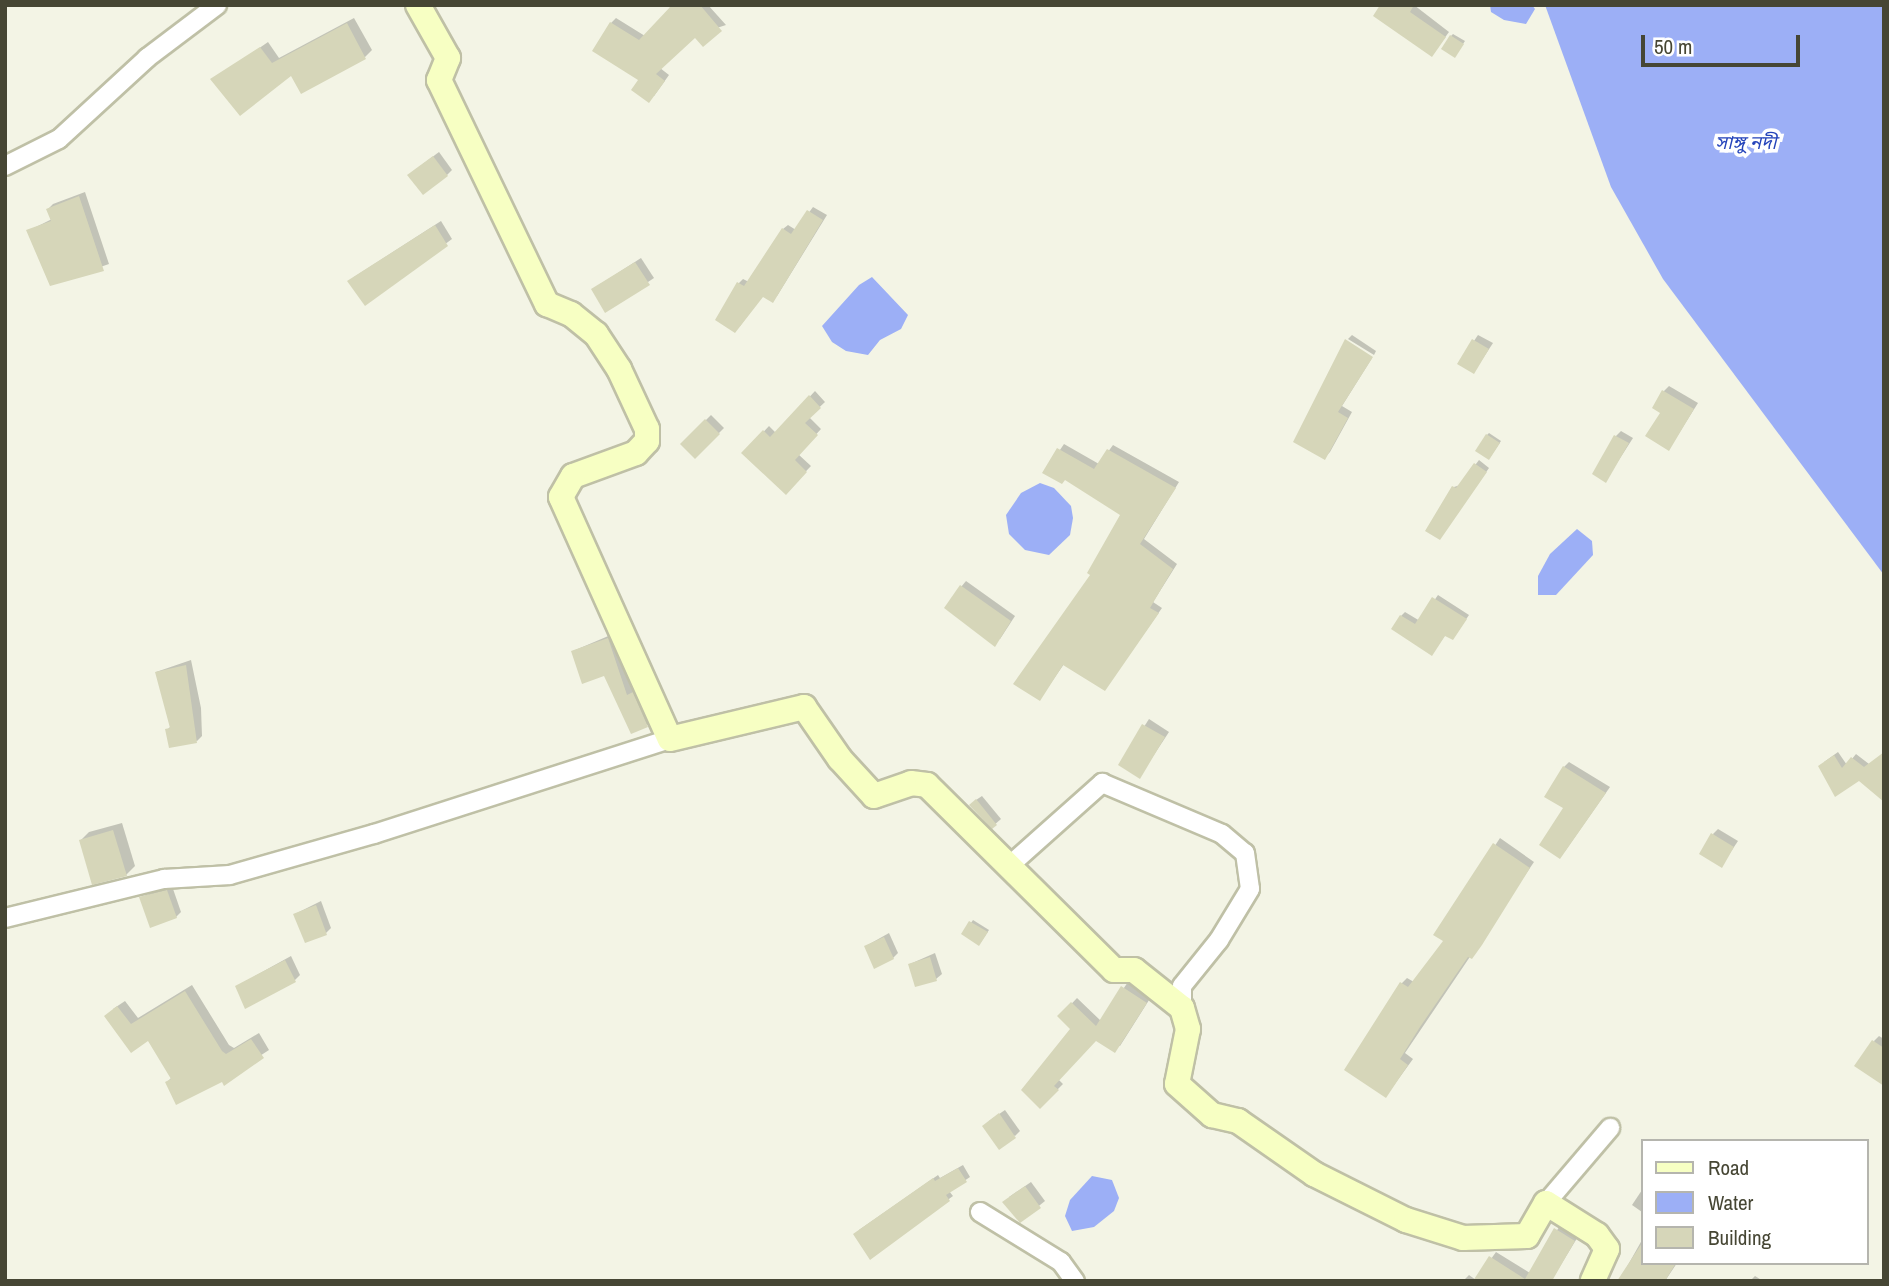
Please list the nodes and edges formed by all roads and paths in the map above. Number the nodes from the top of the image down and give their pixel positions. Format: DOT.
graph roads {
  1 [pos="217,5"];
  2 [pos="418,5"];
  3 [pos="5,166"];
  4 [pos="670,738"];
  5 [pos="1009,866"];
  6 [pos="5,918"];
  7 [pos="1182,1008"];
  8 [pos="1610,1128"];
  9 [pos="1546,1203"];
  10 [pos="980,1212"];
  11 [pos="1075,1281"];
  12 [pos="1593,1281"];
  1 -- 3 [label="street"];
  2 -- 4 [label="main road"];
  4 -- 5 [label="main road"];
  4 -- 6 [label="street"];
  5 -- 7 [label="main road"];
  5 -- 7 [label="street"];
  7 -- 9 [label="main road"];
  8 -- 9 [label="street"];
  9 -- 12 [label="main road"];
  10 -- 11 [label="street"];
}
